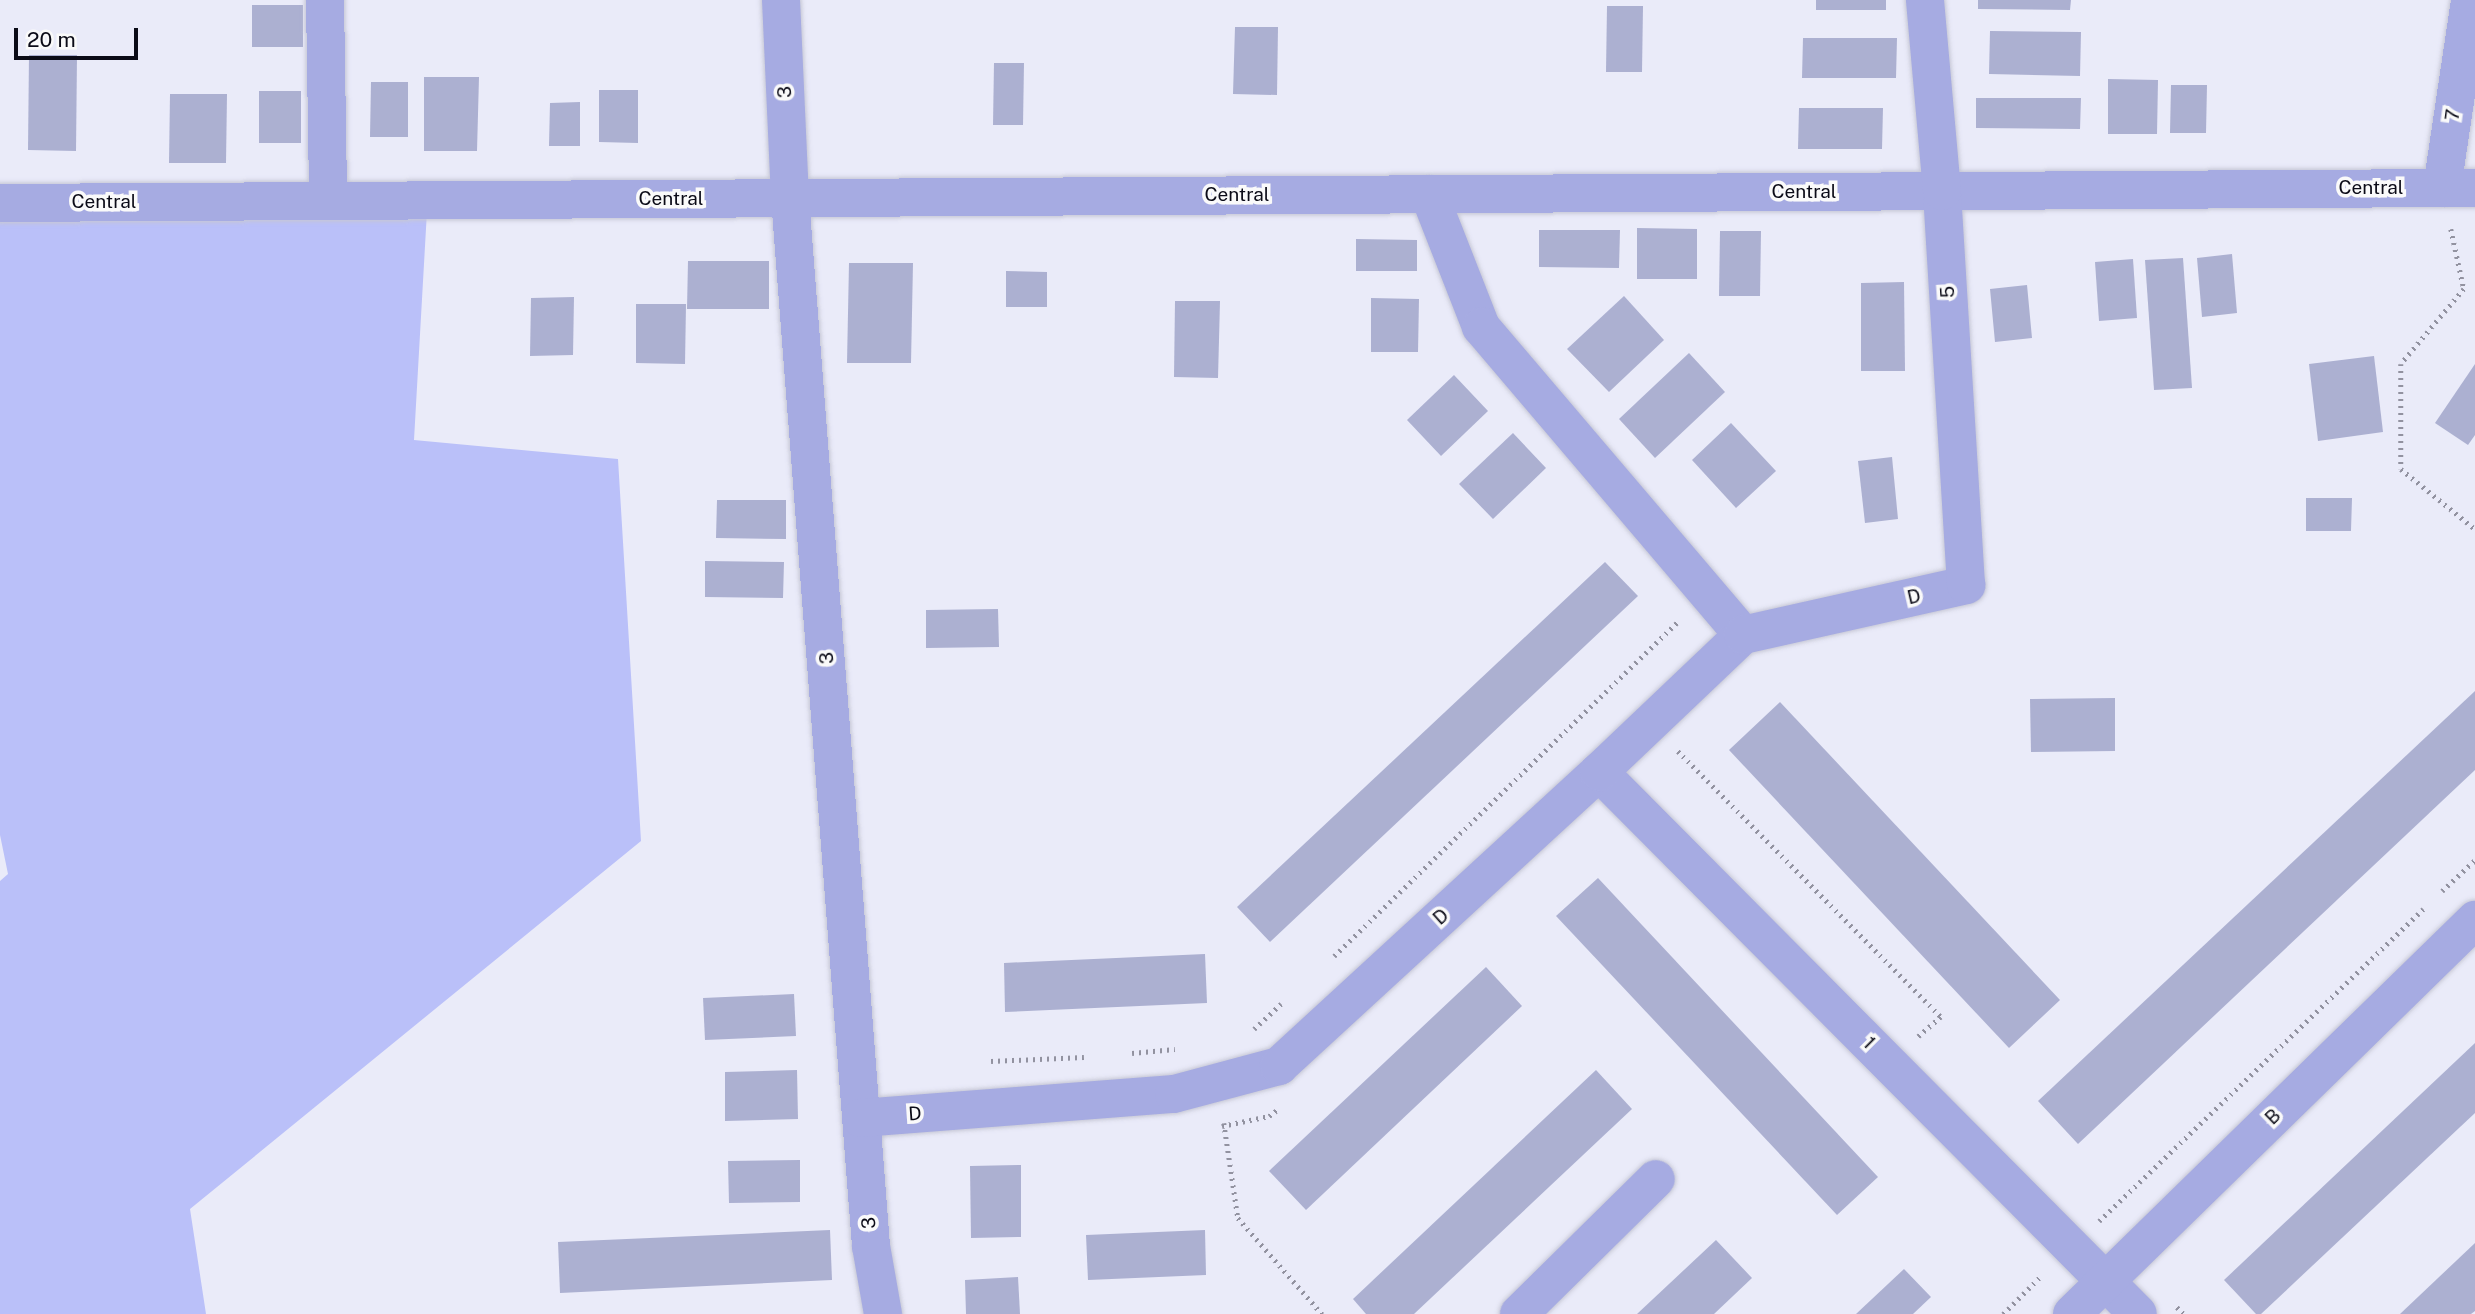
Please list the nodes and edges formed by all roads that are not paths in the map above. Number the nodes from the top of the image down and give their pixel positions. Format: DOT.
graph roads {
  1 [pos="324,0"];
  2 [pos="781,0"];
  3 [pos="1925,0"];
  4 [pos="2470,0"];
  5 [pos="2459,188"];
  6 [pos="1941,191"];
  7 [pos="1429,194"];
  8 [pos="790,198"];
  9 [pos="328,201"];
  10 [pos="0,203"];
  11 [pos="1966,585"];
  12 [pos="1743,635"];
  13 [pos="1599,772"];
  14 [pos="2475,919"];
  15 [pos="861,1118"];
  16 [pos="1656,1179"];
  17 [pos="2118,1269"];
  18 [pos="883,1314"];
  19 [pos="1519,1314"];
  20 [pos="2072,1314"];
  21 [pos="2137,1314"];
  1 -- 9 [label="street"];
  2 -- 8 [label="street, 3"];
  3 -- 6 [label="street, 5"];
  4 -- 5 [label="street, 7"];
  5 -- 6 [label="street, Central"];
  6 -- 7 [label="street, Central"];
  6 -- 11 [label="street, 5"];
  7 -- 8 [label="street, Central"];
  7 -- 12 [label="street"];
  8 -- 9 [label="street, Central"];
  8 -- 15 [label="street, 3"];
  9 -- 10 [label="street, Central"];
  11 -- 12 [label="street, D"];
  12 -- 13 [label="street, D"];
  13 -- 15 [label="street, D"];
  13 -- 17 [label="street, 1"];
  14 -- 17 [label="street, B"];
  15 -- 18 [label="street, 3"];
  16 -- 19 [label="street"];
  17 -- 20 [label="street, B"];
  17 -- 21 [label="street, 1"];
}
